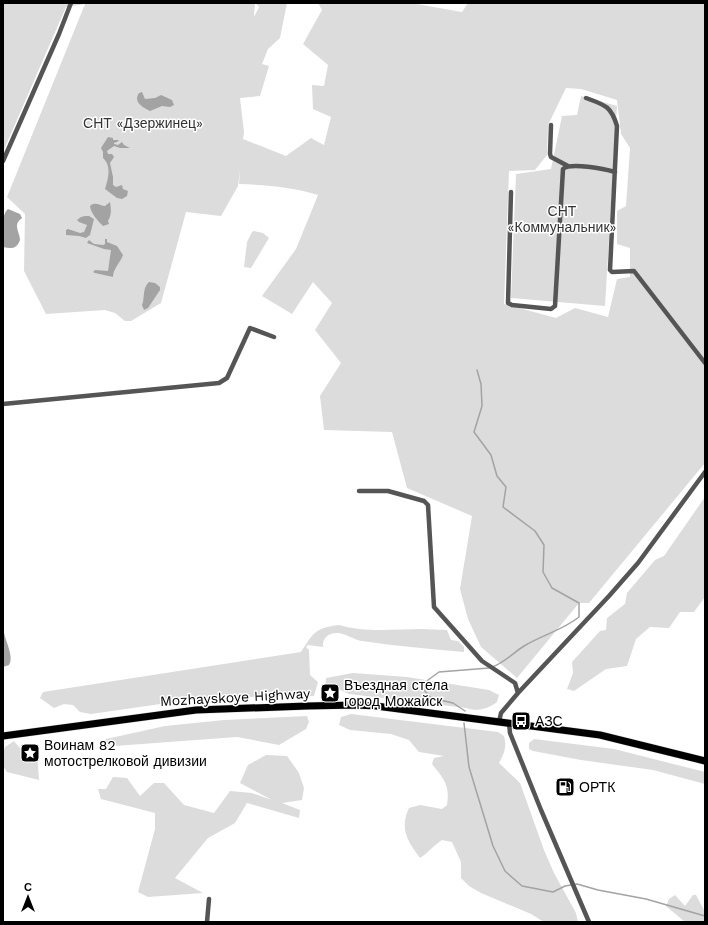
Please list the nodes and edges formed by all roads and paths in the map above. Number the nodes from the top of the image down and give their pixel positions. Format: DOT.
graph roads {
  1 [pos="72,3"];
  2 [pos="586,98"];
  3 [pos="551,125"];
  4 [pos="3,162"];
  5 [pos="568,166"];
  6 [pos="615,172"];
  7 [pos="511,192"];
  8 [pos="274,337"];
  9 [pos="705,363"];
  10 [pos="3,404"];
  11 [pos="705,472"];
  12 [pos="359,491"];
  13 [pos="518,692"];
  14 [pos="499,722"];
  15 [pos="509,724"];
  16 [pos="3,736"];
  17 [pos="705,761"];
  18 [pos="208,899"];
  19 [pos="207,922"];
  20 [pos="589,922"];
  1 -- 4 [label="street"];
  2 -- 6 [label="street"];
  3 -- 5 [label="street"];
  5 -- 6 [label="street"];
  5 -- 7 [label="street"];
  6 -- 9 [label="street"];
  8 -- 10 [label="street"];
  11 -- 13 [label="street"];
  12 -- 13 [label="street"];
  13 -- 14 [label="street"];
  14 -- 15 [label="main road, Mozhayskoye Highway"];
  14 -- 16 [label="main road, Mozhayskoye Highway"];
  15 -- 17 [label="main road, Mozhayskoye Highway"];
  15 -- 20 [label="street"];
  18 -- 19 [label="street"];
}
